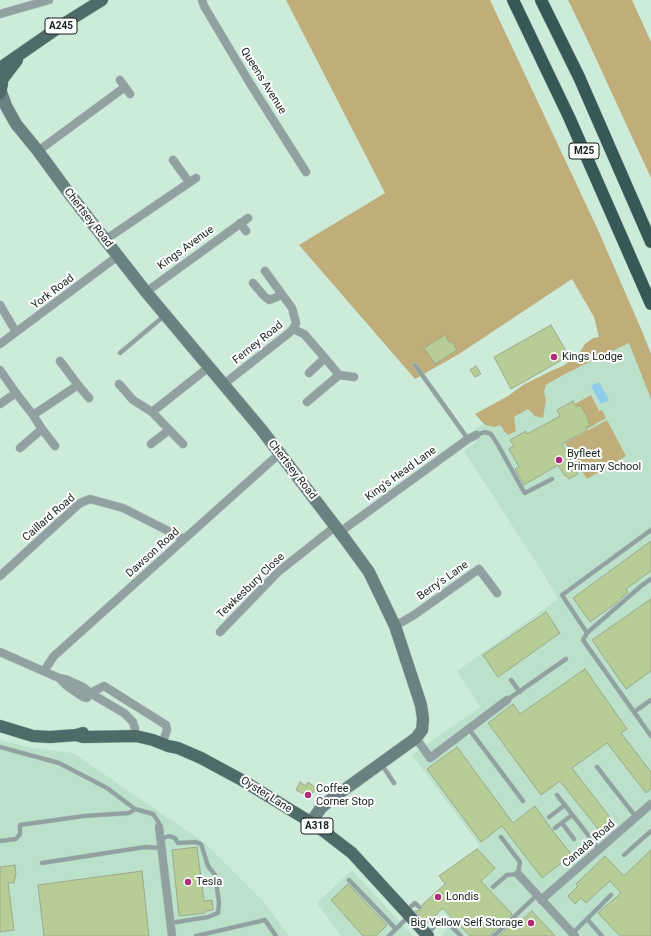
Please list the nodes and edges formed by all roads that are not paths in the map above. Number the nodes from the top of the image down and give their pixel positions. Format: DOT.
graph roads {
  1 [pos="49,0"];
  2 [pos="102,0"];
  3 [pos="202,0"];
  4 [pos="513,0"];
  5 [pos="541,0"];
  6 [pos="0,14"];
  7 [pos="21,54"];
  8 [pos="0,68"];
  9 [pos="120,80"];
  10 [pos="1,86"];
  11 [pos="0,110"];
  12 [pos="16,124"];
  13 [pos="38,151"];
  14 [pos="173,160"];
  15 [pos="306,172"];
  16 [pos="248,218"];
  17 [pos="240,223"];
  18 [pos="246,232"];
  19 [pos="105,240"];
  20 [pos="651,242"];
  21 [pos="118,256"];
  22 [pos="265,271"];
  23 [pos="254,283"];
  24 [pos="146,292"];
  25 [pos="281,293"];
  26 [pos="651,304"];
  27 [pos="0,305"];
  28 [pos="166,314"];
  29 [pos="293,329"];
  30 [pos="16,332"];
  31 [pos="0,344"];
  32 [pos="120,353"];
  33 [pos="325,358"];
  34 [pos="60,361"];
  35 [pos="415,365"];
  36 [pos="209,367"];
  37 [pos="0,370"];
  38 [pos="309,372"];
  39 [pos="340,376"];
  40 [pos="354,377"];
  41 [pos="119,384"];
  42 [pos="224,384"];
  43 [pos="78,385"];
  44 [pos="16,393"];
  45 [pos="89,398"];
  46 [pos="307,402"];
  47 [pos="0,404"];
  48 [pos="152,412"];
  49 [pos="33,415"];
  50 [pos="42,430"];
  51 [pos="169,430"];
  52 [pos="476,435"];
  53 [pos="468,440"];
  54 [pos="151,444"];
  55 [pos="183,444"];
  56 [pos="54,446"];
  57 [pos="20,448"];
  58 [pos="279,454"];
  59 [pos="552,478"];
  60 [pos="338,529"];
  61 [pos="651,530"];
  62 [pos="184,539"];
  63 [pos="0,576"];
  64 [pos="651,580"];
  65 [pos="497,593"];
  66 [pos="395,626"];
  67 [pos="220,632"];
  68 [pos="587,633"];
  69 [pos="0,652"];
  70 [pos="566,659"];
  71 [pos="44,671"];
  72 [pos="511,680"];
  73 [pos="520,692"];
  74 [pos="90,693"];
  75 [pos="507,700"];
  76 [pos="651,700"];
  77 [pos="634,712"];
  78 [pos="0,726"];
  79 [pos="469,728"];
  80 [pos="135,729"];
  81 [pos="76,735"];
  82 [pos="651,736"];
  83 [pos="416,738"];
  84 [pos="163,741"];
  85 [pos="0,747"];
  86 [pos="381,764"];
  87 [pos="597,767"];
  88 [pos="394,783"];
  89 [pos="557,795"];
  90 [pos="523,801"];
  91 [pos="651,804"];
  92 [pos="565,805"];
  93 [pos="135,810"];
  94 [pos="572,815"];
  95 [pos="549,817"];
  96 [pos="636,817"];
  97 [pos="311,822"];
  98 [pos="562,823"];
  99 [pos="159,827"];
  100 [pos="555,828"];
  101 [pos="651,831"];
  102 [pos="501,837"];
  103 [pos="161,839"];
  104 [pos="574,839"];
  105 [pos="0,841"];
  106 [pos="162,848"];
  107 [pos="599,850"];
  108 [pos="624,855"];
  109 [pos="42,864"];
  110 [pos="518,874"];
  111 [pos="349,880"];
  112 [pos="493,887"];
  113 [pos="611,895"];
  114 [pos="539,898"];
  115 [pos="419,907"];
  116 [pos="407,914"];
  117 [pos="587,919"];
  118 [pos="431,920"];
  119 [pos="170,923"];
  120 [pos="452,926"];
  121 [pos="396,929"];
  122 [pos="427,935"];
  123 [pos="574,935"];
  124 [pos="172,936"];
  125 [pos="196,936"];
  126 [pos="276,936"];
  127 [pos="390,936"];
  128 [pos="461,936"];
  129 [pos="494,936"];
  130 [pos="602,936"];
  1 -- 6 [label="street"];
  2 -- 7 [label="main road, A245"];
  3 -- 15 [label="street, Queens Avenue"];
  4 -- 26 [label="highway, M25"];
  5 -- 20 [label="highway, M25"];
  7 -- 8 [label="main road, A245"];
  7 -- 10 [label="main road, A245"];
  9 -- 13 [label="street"];
  10 -- 12 [label="street, Chertsey Road"];
  11 -- 12 [label="street, Chertsey Road"];
  12 -- 13 [label="street, Chertsey Road"];
  13 -- 19 [label="street, Chertsey Road"];
  14 -- 19 [label="street"];
  16 -- 17 [label="street, Kings Avenue"];
  17 -- 18 [label="street"];
  17 -- 24 [label="street, Kings Avenue"];
  19 -- 21 [label="street, Chertsey Road"];
  21 -- 24 [label="street, Chertsey Road"];
  21 -- 30 [label="street, York Road"];
  22 -- 25 [label="street, Ferney Road"];
  23 -- 25 [label="street"];
  24 -- 28 [label="street, Chertsey Road"];
  25 -- 29 [label="street, Ferney Road"];
  27 -- 30 [label="street"];
  28 -- 32 [label="lane"];
  28 -- 36 [label="street, Chertsey Road"];
  29 -- 33 [label="street"];
  29 -- 42 [label="street, Ferney Road"];
  30 -- 31 [label="street, York Road"];
  33 -- 38 [label="street"];
  33 -- 39 [label="street"];
  34 -- 43 [label="street"];
  35 -- 53 [label="lane"];
  36 -- 42 [label="street, Chertsey Road"];
  36 -- 48 [label="street"];
  37 -- 44 [label="street"];
  39 -- 40 [label="street"];
  39 -- 46 [label="street"];
  41 -- 48 [label="street"];
  42 -- 58 [label="street, Chertsey Road"];
  43 -- 45 [label="street"];
  43 -- 49 [label="street"];
  44 -- 47 [label="street"];
  44 -- 49 [label="street"];
  48 -- 51 [label="street"];
  49 -- 50 [label="street"];
  50 -- 56 [label="street"];
  50 -- 57 [label="street"];
  51 -- 54 [label="street"];
  51 -- 55 [label="street"];
  52 -- 53 [label="street, King's Head Lane"];
  52 -- 59 [label="lane"];
  53 -- 60 [label="street, King's Head Lane"];
  58 -- 60 [label="street, Chertsey Road"];
  58 -- 62 [label="street, Dawson Road"];
  60 -- 66 [label="street, Chertsey Road"];
  60 -- 67 [label="street, Tewkesbury Close"];
  61 -- 68 [label="lane"];
  62 -- 63 [label="street, Caillard Road"];
  62 -- 71 [label="street, Dawson Road"];
  64 -- 68 [label="lane"];
  65 -- 66 [label="street, Berry's Lane"];
  66 -- 83 [label="street, Chertsey Road"];
  68 -- 77 [label="lane"];
  69 -- 71 [label="street"];
  70 -- 73 [label="lane"];
  71 -- 74 [label="street"];
  72 -- 73 [label="lane"];
  73 -- 75 [label="lane"];
  74 -- 80 [label="street"];
  74 -- 84 [label="street"];
  75 -- 79 [label="street"];
  76 -- 77 [label="lane"];
  77 -- 82 [label="lane"];
  78 -- 81 [label="main road, A318"];
  79 -- 83 [label="street"];
  79 -- 90 [label="lane"];
  80 -- 81 [label="main road, A318"];
  80 -- 84 [label="main road, Oyster Lane / A318"];
  81 -- 84 [label="main road, Oyster Lane / A318"];
  83 -- 86 [label="street"];
  84 -- 97 [label="main road, Oyster Lane / A318"];
  85 -- 93 [label="lane"];
  86 -- 88 [label="lane"];
  86 -- 97 [label="street"];
  87 -- 96 [label="lane"];
  89 -- 92 [label="lane"];
  91 -- 96 [label="street, Canada Road"];
  92 -- 94 [label="lane"];
  92 -- 95 [label="lane"];
  93 -- 99 [label="lane"];
  93 -- 105 [label="lane"];
  94 -- 98 [label="lane"];
  94 -- 107 [label="lane"];
  96 -- 107 [label="street, Canada Road"];
  97 -- 116 [label="main road, Oyster Lane / A318"];
  98 -- 100 [label="lane"];
  98 -- 104 [label="lane"];
  99 -- 103 [label="street"];
  101 -- 108 [label="lane"];
  102 -- 110 [label="lane"];
  103 -- 106 [label="street"];
  103 -- 119 [label="lane"];
  106 -- 109 [label="lane"];
  106 -- 119 [label="street"];
  107 -- 114 [label="street, Canada Road"];
  110 -- 112 [label="lane"];
  110 -- 114 [label="street"];
  111 -- 121 [label="lane"];
  113 -- 117 [label="lane"];
  114 -- 123 [label="street"];
  114 -- 129 [label="lane"];
  115 -- 116 [label="lane"];
  116 -- 121 [label="lane"];
  116 -- 122 [label="main road, Oyster Lane / A318"];
  117 -- 123 [label="lane"];
  117 -- 130 [label="lane"];
  118 -- 122 [label="lane"];
  119 -- 124 [label="street"];
  120 -- 128 [label="lane"];
  121 -- 127 [label="lane"];
  125 -- 126 [label="lane"];
}
